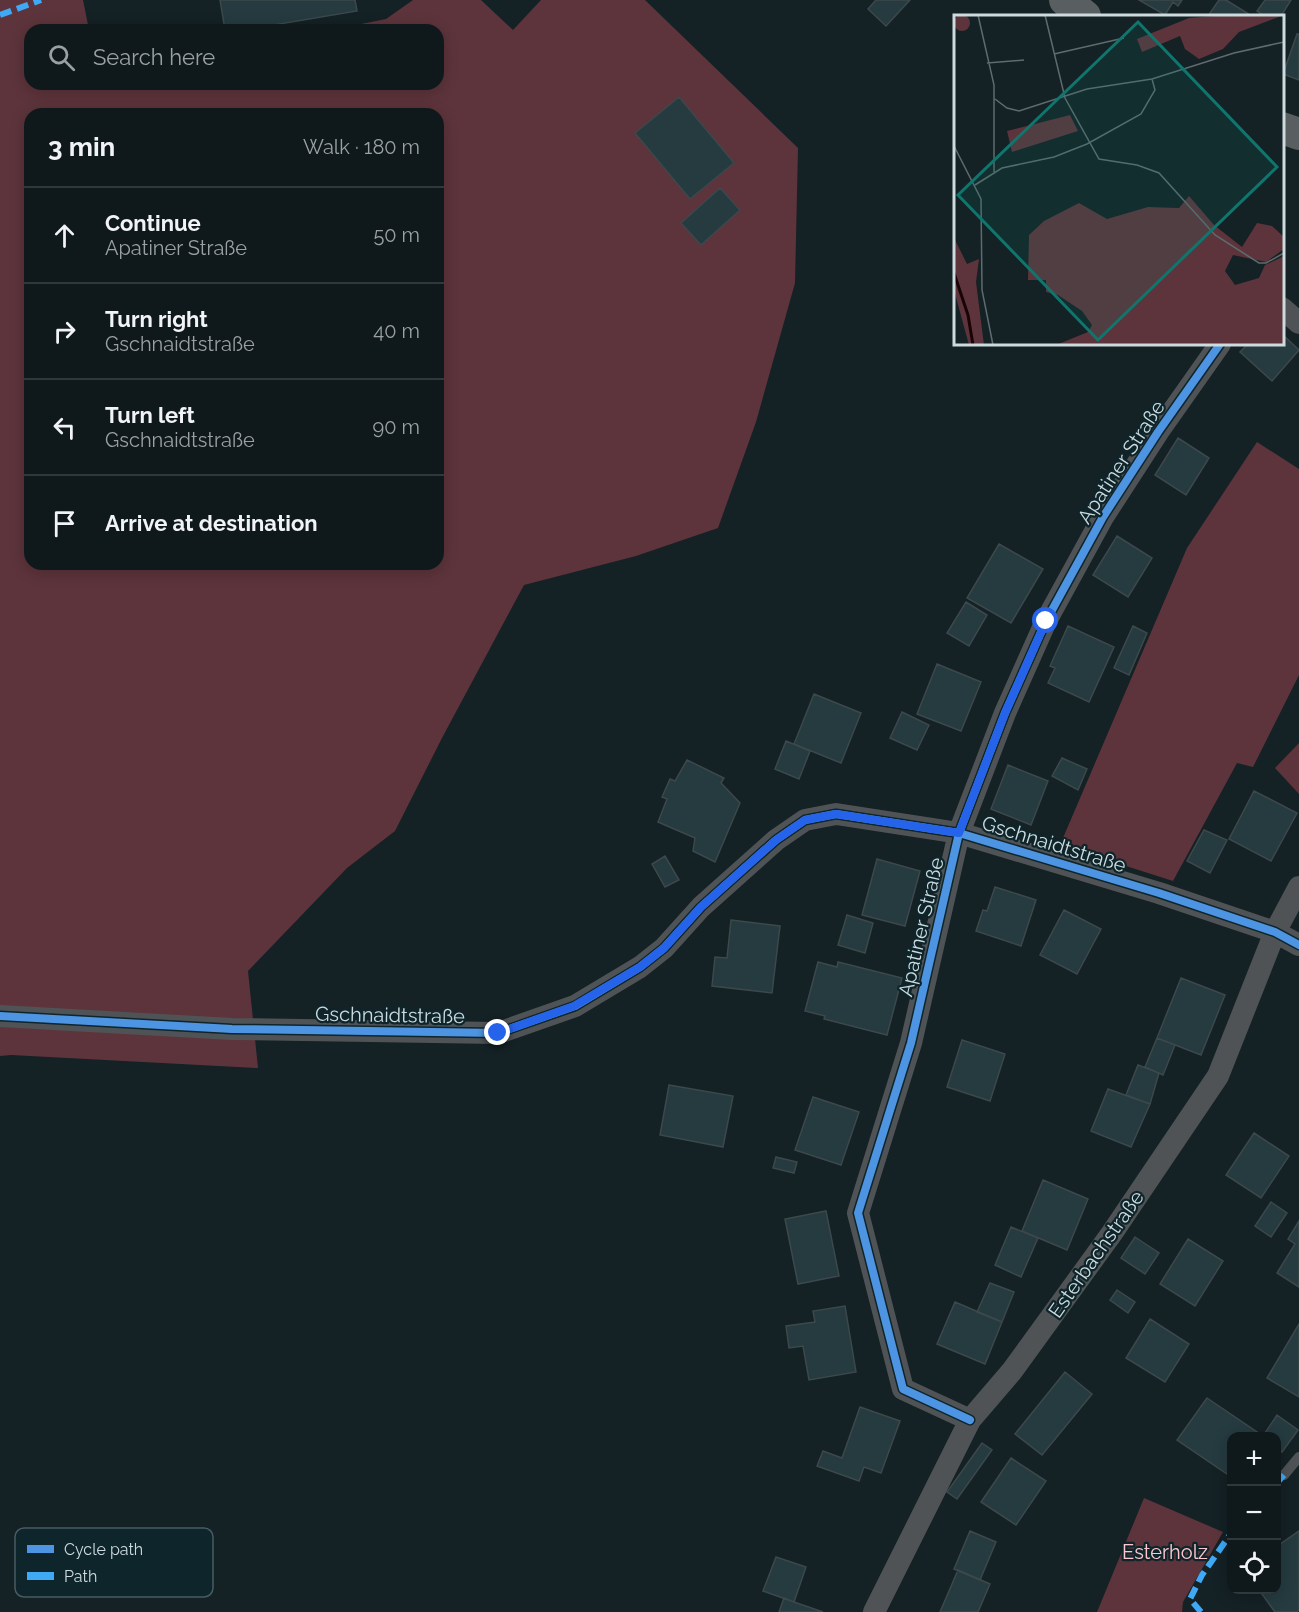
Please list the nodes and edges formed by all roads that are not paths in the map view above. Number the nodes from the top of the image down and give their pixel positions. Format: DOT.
graph roads {
  1 [pos="1065,0"];
  2 [pos="1084,15"];
  3 [pos="1284,129"];
  4 [pos="1299,134"];
  5 [pos="1284,310"];
  6 [pos="1299,323"];
  7 [pos="1219,345"];
  8 [pos="959,833"];
  9 [pos="1299,886"];
  10 [pos="1275,932"];
  11 [pos="1299,945"];
  12 [pos="0,1016"];
  13 [pos="970,1420"];
  14 [pos="1299,1457"];
  15 [pos="1284,1475"];
  16 [pos="874,1612"];
  1 -- 2 [label="main road"];
  3 -- 4 [label="main road"];
  5 -- 6 [label="street"];
  7 -- 8 [label="street, Apatiner Straße"];
  8 -- 10 [label="street, Gschnaidtstraße"];
  8 -- 12 [label="street, Gschnaidtstraße"];
  8 -- 13 [label="street, Apatiner Straße"];
  9 -- 10 [label="street, Esterbachstraße"];
  10 -- 11 [label="street, Gschnaidtstraße"];
  10 -- 13 [label="street, Esterbachstraße"];
  13 -- 16 [label="street, Esterbachstraße"];
  14 -- 15 [label="lane"];
}
